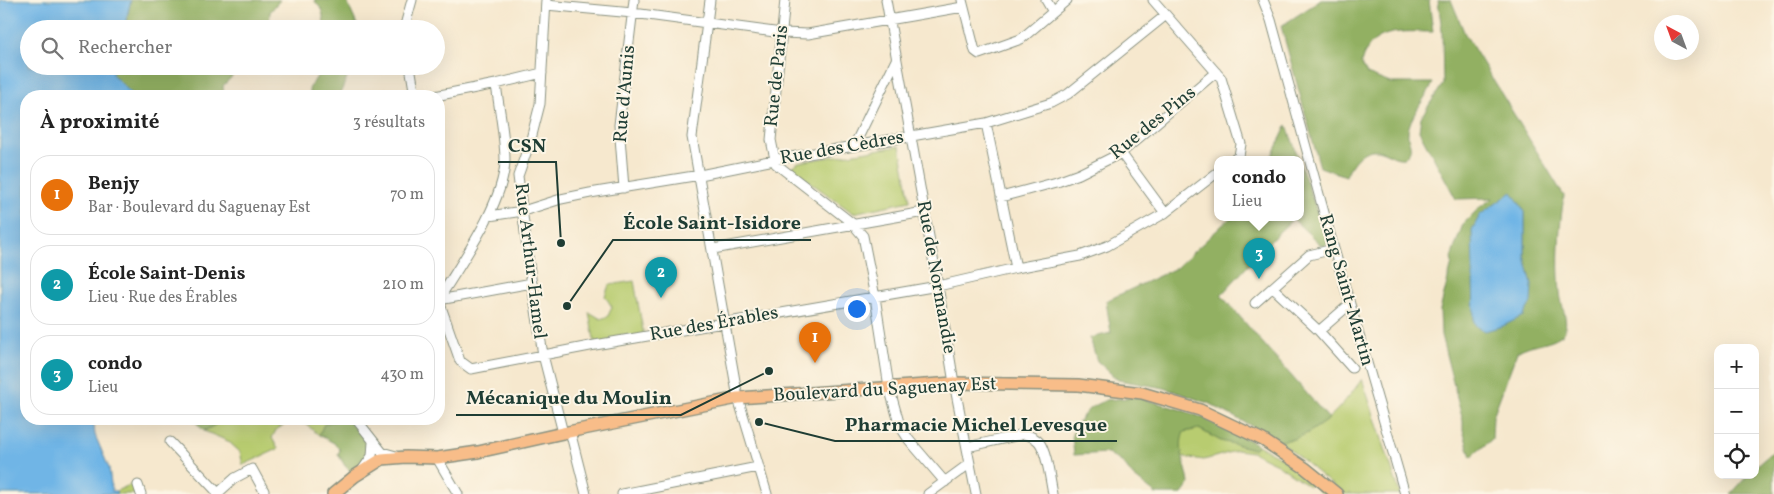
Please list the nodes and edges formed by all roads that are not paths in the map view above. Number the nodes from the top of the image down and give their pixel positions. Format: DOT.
graph roads {
  1 [pos="412,0"];
  2 [pos="634,0"];
  3 [pos="710,0"];
  4 [pos="785,0"];
  5 [pos="886,0"];
  6 [pos="1046,0"];
  7 [pos="1067,0"];
  8 [pos="1153,0"];
  9 [pos="1263,0"];
  10 [pos="546,2"];
  11 [pos="962,3"];
  12 [pos="1053,12"];
  13 [pos="633,13"];
  14 [pos="1166,15"];
  15 [pos="406,20"];
  16 [pos="890,21"];
  17 [pos="708,22"];
  18 [pos="782,33"];
  19 [pos="896,60"];
  20 [pos="1216,72"];
  21 [pos="542,73"];
  22 [pos="412,75"];
  23 [pos="496,84"];
  24 [pos="414,90"];
  25 [pos="445,94"];
  26 [pos="986,123"];
  27 [pos="910,136"];
  28 [pos="854,146"];
  29 [pos="1121,153"];
  30 [pos="1239,156"];
  31 [pos="774,160"];
  32 [pos="700,175"];
  33 [pos="1214,175"];
  34 [pos="624,188"];
  35 [pos="1001,197"];
  36 [pos="522,211"];
  37 [pos="924,212"];
  38 [pos="1165,213"];
  39 [pos="489,216"];
  40 [pos="852,223"];
  41 [pos="713,249"];
  42 [pos="1334,249"];
  43 [pos="1016,268"];
  44 [pos="532,283"];
  45 [pos="938,286"];
  46 [pos="1273,288"];
  47 [pos="445,290"];
  48 [pos="875,297"];
  49 [pos="445,299"];
  50 [pos="1255,303"];
  51 [pos="1350,304"];
  52 [pos="445,317"];
  53 [pos="724,322"];
  54 [pos="1318,331"];
  55 [pos="542,355"];
  56 [pos="1352,368"];
  57 [pos="954,383"];
  58 [pos="889,387"];
  59 [pos="738,398"];
  60 [pos="360,425"];
  61 [pos="567,432"];
  62 [pos="170,442"];
  63 [pos="372,442"];
  64 [pos="967,447"];
  65 [pos="406,457"];
  66 [pos="437,458"];
  67 [pos="969,464"];
  68 [pos="758,467"];
  69 [pos="355,476"];
  70 [pos="945,482"];
  71 [pos="264,491"];
  72 [pos="218,494"];
  73 [pos="333,494"];
  74 [pos="458,494"];
  75 [pos="586,494"];
  76 [pos="622,494"];
  77 [pos="767,494"];
  78 [pos="928,494"];
  79 [pos="976,494"];
  80 [pos="1052,494"];
  81 [pos="1337,494"];
  82 [pos="1405,494"];
  1 -- 15 [label="street"];
  2 -- 13 [label="street, Rue d'Aunis"];
  3 -- 17 [label="street"];
  4 -- 18 [label="street, Rue de Paris"];
  5 -- 16 [label="street, Rue de Normandie"];
  6 -- 12 [label="street"];
  7 -- 12 [label="street"];
  8 -- 14 [label="street"];
  9 -- 42 [label="street, Rang Saint-Martin"];
  10 -- 13 [label="street"];
  10 -- 21 [label="street, Rue Arthur-Hamel"];
  11 -- 12 [label="street"];
  11 -- 16 [label="street"];
  13 -- 17 [label="street"];
  13 -- 34 [label="street, Rue d'Aunis"];
  14 -- 20 [label="street"];
  14 -- 26 [label="street, Rue des Cèdres"];
  16 -- 18 [label="street"];
  16 -- 19 [label="street, Rue de Normandie"];
  17 -- 18 [label="street"];
  17 -- 32 [label="street"];
  18 -- 31 [label="street, Rue de Paris"];
  19 -- 27 [label="street, Rue de Normandie"];
  19 -- 28 [label="street"];
  20 -- 29 [label="street, Rue des Pins"];
  20 -- 30 [label="street"];
  21 -- 23 [label="street"];
  21 -- 36 [label="street, Rue Arthur-Hamel"];
  22 -- 24 [label="street"];
  23 -- 25 [label="street"];
  23 -- 39 [label="street"];
  26 -- 27 [label="street, Rue des Cèdres"];
  26 -- 35 [label="street"];
  27 -- 28 [label="street, Rue des Cèdres"];
  27 -- 37 [label="street, Rue de Normandie"];
  28 -- 31 [label="street, Rue des Cèdres"];
  29 -- 35 [label="street, Rue des Pins"];
  29 -- 38 [label="street"];
  31 -- 32 [label="street, Rue des Cèdres"];
  31 -- 40 [label="street"];
  32 -- 34 [label="street, Rue des Cèdres"];
  32 -- 41 [label="street"];
  33 -- 38 [label="street, Rue des Érables"];
  34 -- 36 [label="street, Rue des Cèdres"];
  35 -- 43 [label="street"];
  36 -- 39 [label="street, Rue des Cèdres"];
  36 -- 44 [label="street, Rue Arthur-Hamel"];
  37 -- 40 [label="street"];
  37 -- 45 [label="street, Rue de Normandie"];
  38 -- 43 [label="street, Rue des Érables"];
  39 -- 47 [label="street"];
  40 -- 41 [label="street"];
  40 -- 48 [label="street"];
  41 -- 53 [label="street"];
  42 -- 46 [label="street"];
  42 -- 51 [label="street, Rang Saint-Martin"];
  43 -- 45 [label="street, Rue des Érables"];
  44 -- 49 [label="street"];
  44 -- 55 [label="street, Rue Arthur-Hamel"];
  45 -- 48 [label="street, Rue des Érables"];
  45 -- 57 [label="street, Rue de Normandie"];
  46 -- 50 [label="street"];
  46 -- 54 [label="street"];
  48 -- 53 [label="street, Rue des Érables"];
  48 -- 58 [label="street"];
  51 -- 54 [label="street"];
  51 -- 82 [label="street, Rang Saint-Martin"];
  52 -- 55 [label="street, Rue des Érables"];
  53 -- 55 [label="street, Rue des Érables"];
  53 -- 59 [label="street"];
  54 -- 56 [label="street"];
  55 -- 61 [label="street, Rue Arthur-Hamel"];
  57 -- 58 [label="main road, Boulevard du Saguenay Est"];
  57 -- 64 [label="street, Rue de Normandie"];
  57 -- 81 [label="main road, Boulevard du Saguenay Est"];
  58 -- 59 [label="main road, Boulevard du Saguenay Est"];
  58 -- 70 [label="street"];
  59 -- 61 [label="main road, Boulevard du Saguenay Est"];
  59 -- 68 [label="street"];
  60 -- 63 [label="street"];
  61 -- 66 [label="main road, Boulevard du Saguenay Est"];
  61 -- 75 [label="street, Rue Arthur-Hamel"];
  62 -- 72 [label="street"];
  63 -- 65 [label="street"];
  63 -- 69 [label="street"];
  64 -- 67 [label="street, Rue de Normandie"];
  64 -- 80 [label="street"];
  65 -- 66 [label="main road, Boulevard du Saguenay Est"];
  65 -- 69 [label="main road, Boulevard du Saguenay Est"];
  66 -- 74 [label="street"];
  67 -- 70 [label="street"];
  67 -- 79 [label="street, Rue de Normandie"];
  68 -- 76 [label="street"];
  68 -- 77 [label="street"];
  69 -- 73 [label="main road, Boulevard du Saguenay Est"];
  70 -- 78 [label="street"];
  71 -- 72 [label="street"];
}
